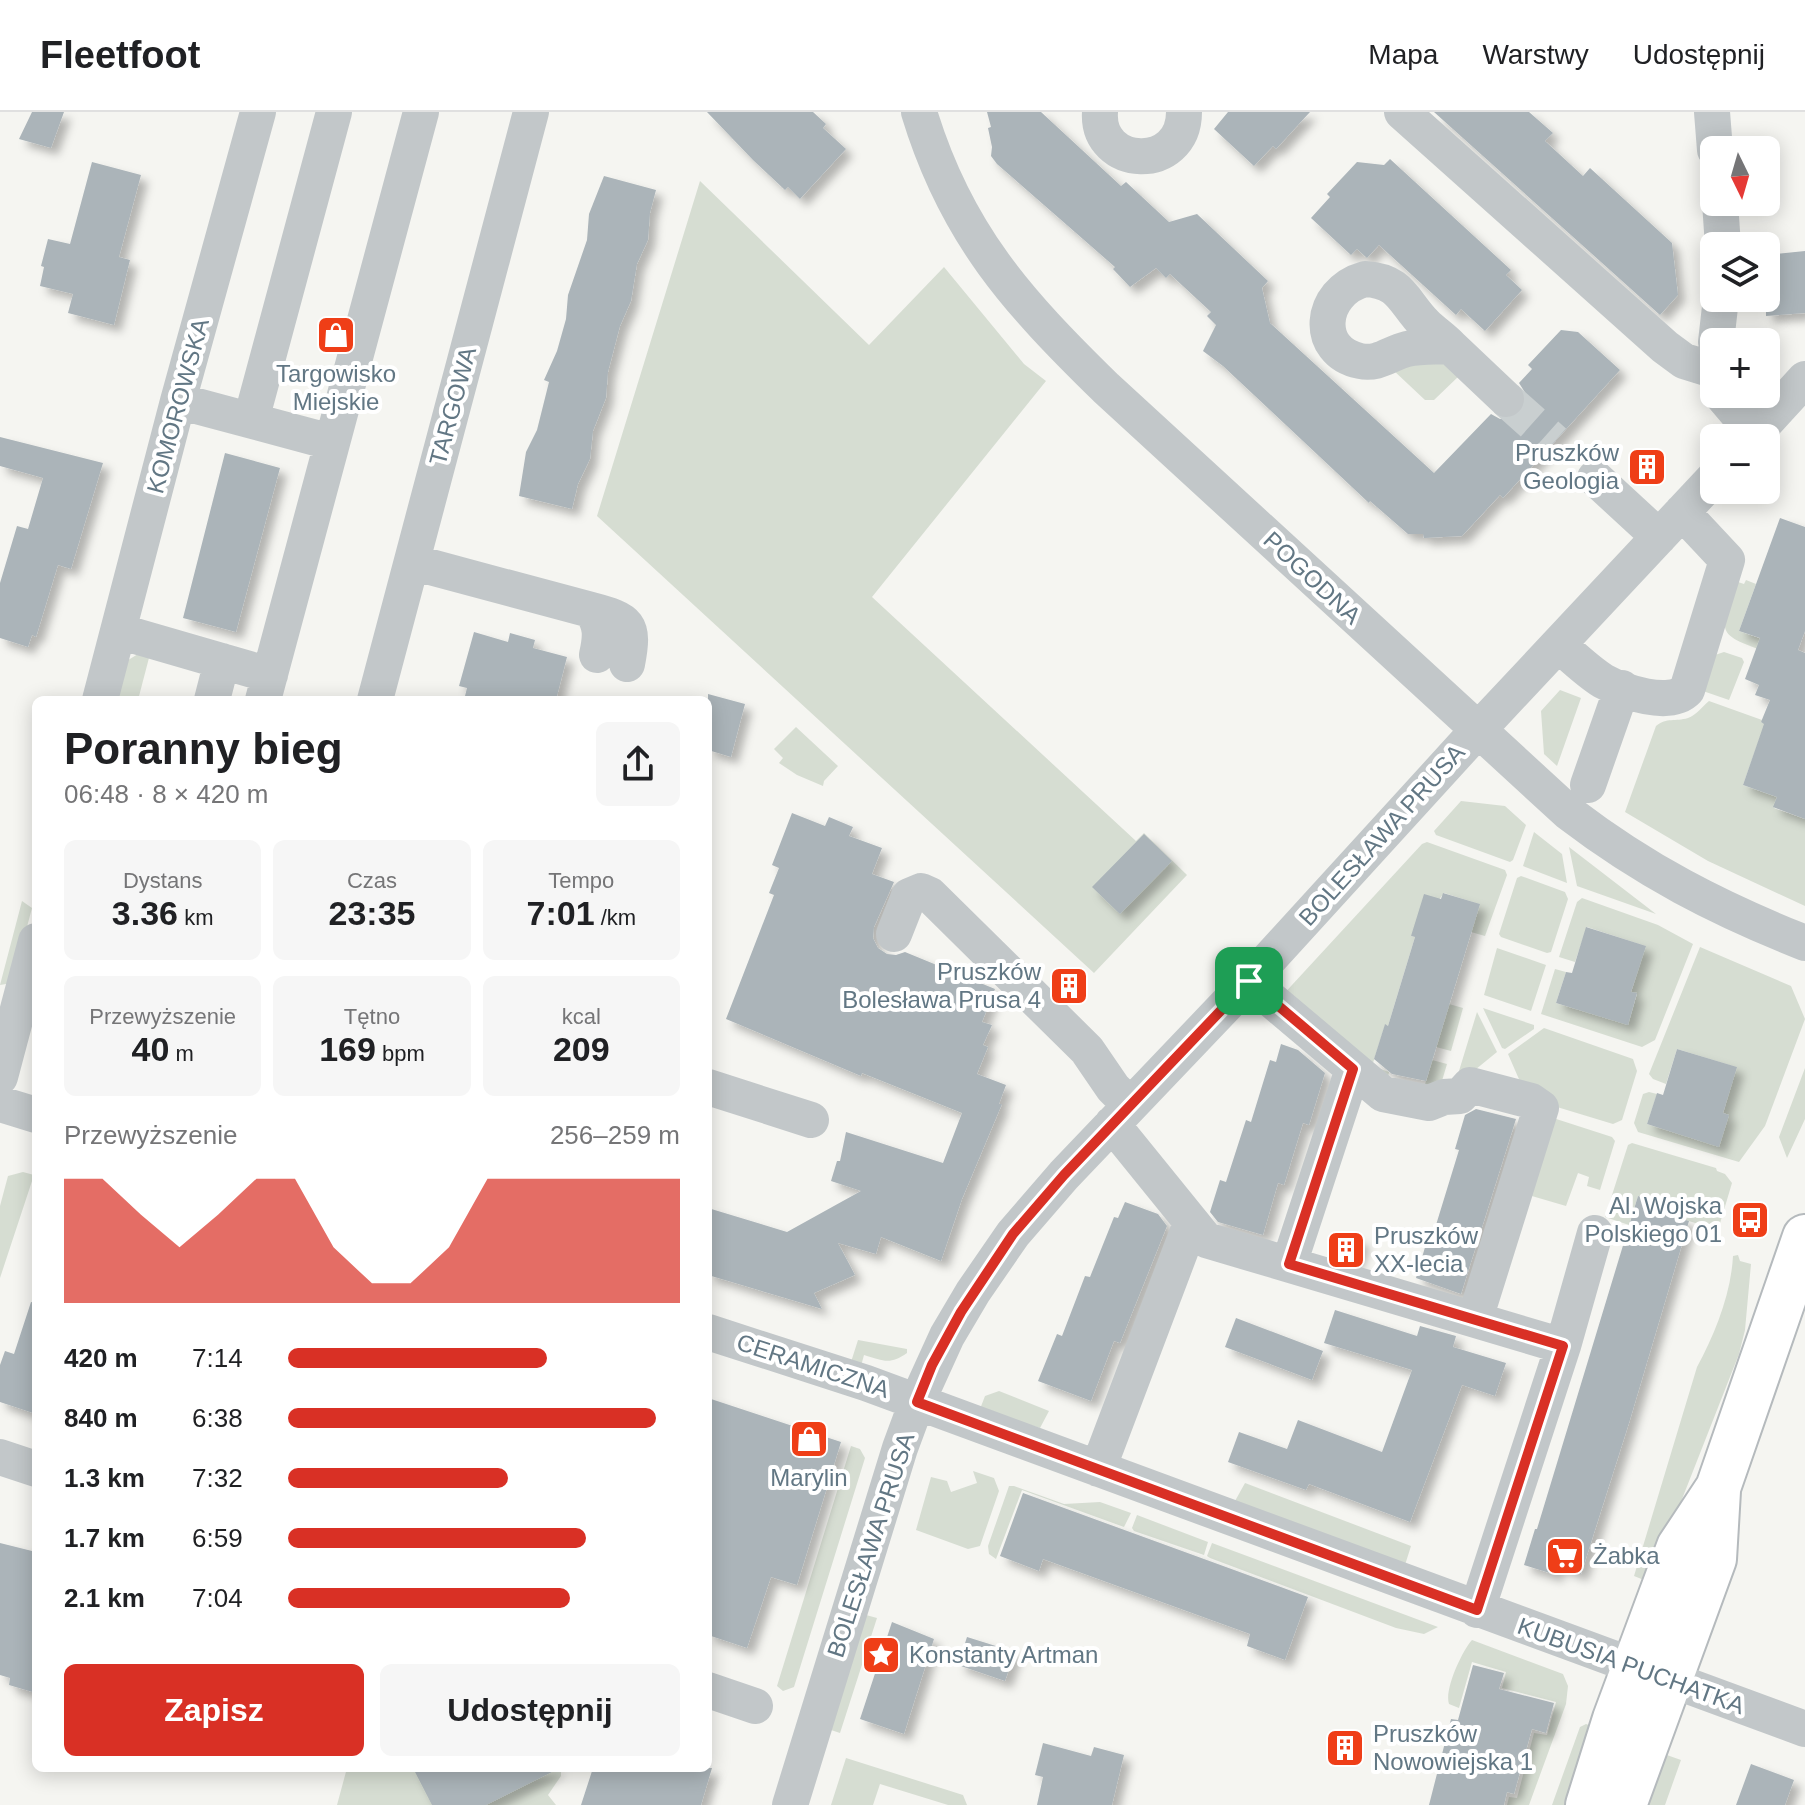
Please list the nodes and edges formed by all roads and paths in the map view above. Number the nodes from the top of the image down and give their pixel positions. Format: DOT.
graph roads {
  1 [pos="258,112"];
  2 [pos="334,112"];
  3 [pos="421,112"];
  4 [pos="531,112"];
  5 [pos="919,112"];
  6 [pos="1100,112"];
  7 [pos="1184,112"];
  8 [pos="1402,112"];
  9 [pos="1712,112"];
  10 [pos="1714,136"];
  11 [pos="1450,346"];
  12 [pos="1700,366"];
  13 [pos="1805,379"];
  14 [pos="1506,399"];
  15 [pos="178,401"];
  16 [pos="1732,408"];
  17 [pos="240,417"];
  18 [pos="1744,424"];
  19 [pos="1764,424"];
  20 [pos="331,442"];
  21 [pos="1595,478"];
  22 [pos="1700,493"];
  23 [pos="1671,525"];
  24 [pos="412,562"];
  25 [pos="118,631"];
  26 [pos="1559,645"];
  27 [pos="612,659"];
  28 [pos="222,661"];
  29 [pos="267,688"];
  30 [pos="1622,688"];
  31 [pos="101,696"];
  32 [pos="213,696"];
  33 [pos="376,696"];
  34 [pos="1478,730"];
  35 [pos="1588,785"];
  36 [pos="894,934"];
  37 [pos="1805,943"];
  38 [pos="32,956"];
  39 [pos="1249,981"];
  40 [pos="1353,1069"];
  41 [pos="0,1077"];
  42 [pos="712,1088"];
  43 [pos="0,1104"];
  44 [pos="32,1114"];
  45 [pos="1121,1115"];
  46 [pos="811,1120"];
  47 [pos="1191,1223"];
  48 [pos="1595,1233"];
  49 [pos="1805,1237"];
  50 [pos="1289,1264"];
  51 [pos="1475,1319"];
  52 [pos="712,1333"];
  53 [pos="1563,1346"];
  54 [pos="917,1402"];
  55 [pos="0,1457"];
  56 [pos="32,1468"];
  57 [pos="1098,1469"];
  58 [pos="1477,1610"];
  59 [pos="1652,1674"];
  60 [pos="712,1691"];
  61 [pos="755,1706"];
  62 [pos="1805,1729"];
  63 [pos="790,1805"];
  64 [pos="1588,1805"];
  65 [pos="1624,1805"];
  1 -- 15 [label="street, KOMOROWSKA"];
  2 -- 17 [label="street"];
  3 -- 20 [label="street"];
  4 -- 24 [label="street, TARGOWA"];
  5 -- 34 [label="street, POGODNA"];
  6 -- 7 [label="street"];
  8 -- 12 [label="street"];
  9 -- 10 [label="street"];
  11 -- 14 [label="street"];
  13 -- 19 [label="street"];
  15 -- 17 [label="street"];
  15 -- 25 [label="street, KOMOROWSKA"];
  16 -- 18 [label="street"];
  17 -- 20 [label="street"];
  20 -- 29 [label="street"];
  21 -- 23 [label="street"];
  22 -- 23 [label="street, BOLESŁAWA PRUSA"];
  23 -- 26 [label="street, BOLESŁAWA PRUSA"];
  23 -- 30 [label="street"];
  24 -- 27 [label="street"];
  24 -- 33 [label="street, TARGOWA"];
  25 -- 28 [label="street"];
  25 -- 31 [label="street, KOMOROWSKA"];
  26 -- 30 [label="street"];
  26 -- 34 [label="street, BOLESŁAWA PRUSA"];
  28 -- 29 [label="street"];
  28 -- 32 [label="street"];
  30 -- 35 [label="street"];
  34 -- 37 [label="street, POGODNA"];
  34 -- 39 [label="street, BOLESŁAWA PRUSA"];
  36 -- 45 [label="street"];
  38 -- 41 [label="street"];
  39 -- 40 [label="street"];
  39 -- 45 [label="street, BOLESŁAWA PRUSA"];
  40 -- 50 [label="street"];
  40 -- 51 [label="street"];
  42 -- 46 [label="street"];
  43 -- 44 [label="street"];
  45 -- 47 [label="street"];
  45 -- 54 [label="street, BOLESŁAWA PRUSA"];
  47 -- 50 [label="street"];
  47 -- 57 [label="street"];
  48 -- 53 [label="street"];
  49 -- 59 [label="main road"];
  50 -- 51 [label="street"];
  51 -- 53 [label="street"];
  52 -- 54 [label="street, CERAMICZNA"];
  53 -- 58 [label="street"];
  54 -- 57 [label="street, KUBUSIA PUCHATKA"];
  54 -- 63 [label="street, BOLESŁAWA PRUSA"];
  55 -- 56 [label="street"];
  57 -- 58 [label="street, KUBUSIA PUCHATKA"];
  58 -- 59 [label="street, KUBUSIA PUCHATKA"];
  59 -- 62 [label="street, KUBUSIA PUCHATKA"];
  59 -- 64 [label="main road"];
  59 -- 65 [label="main road"];
  60 -- 61 [label="street"];
}
